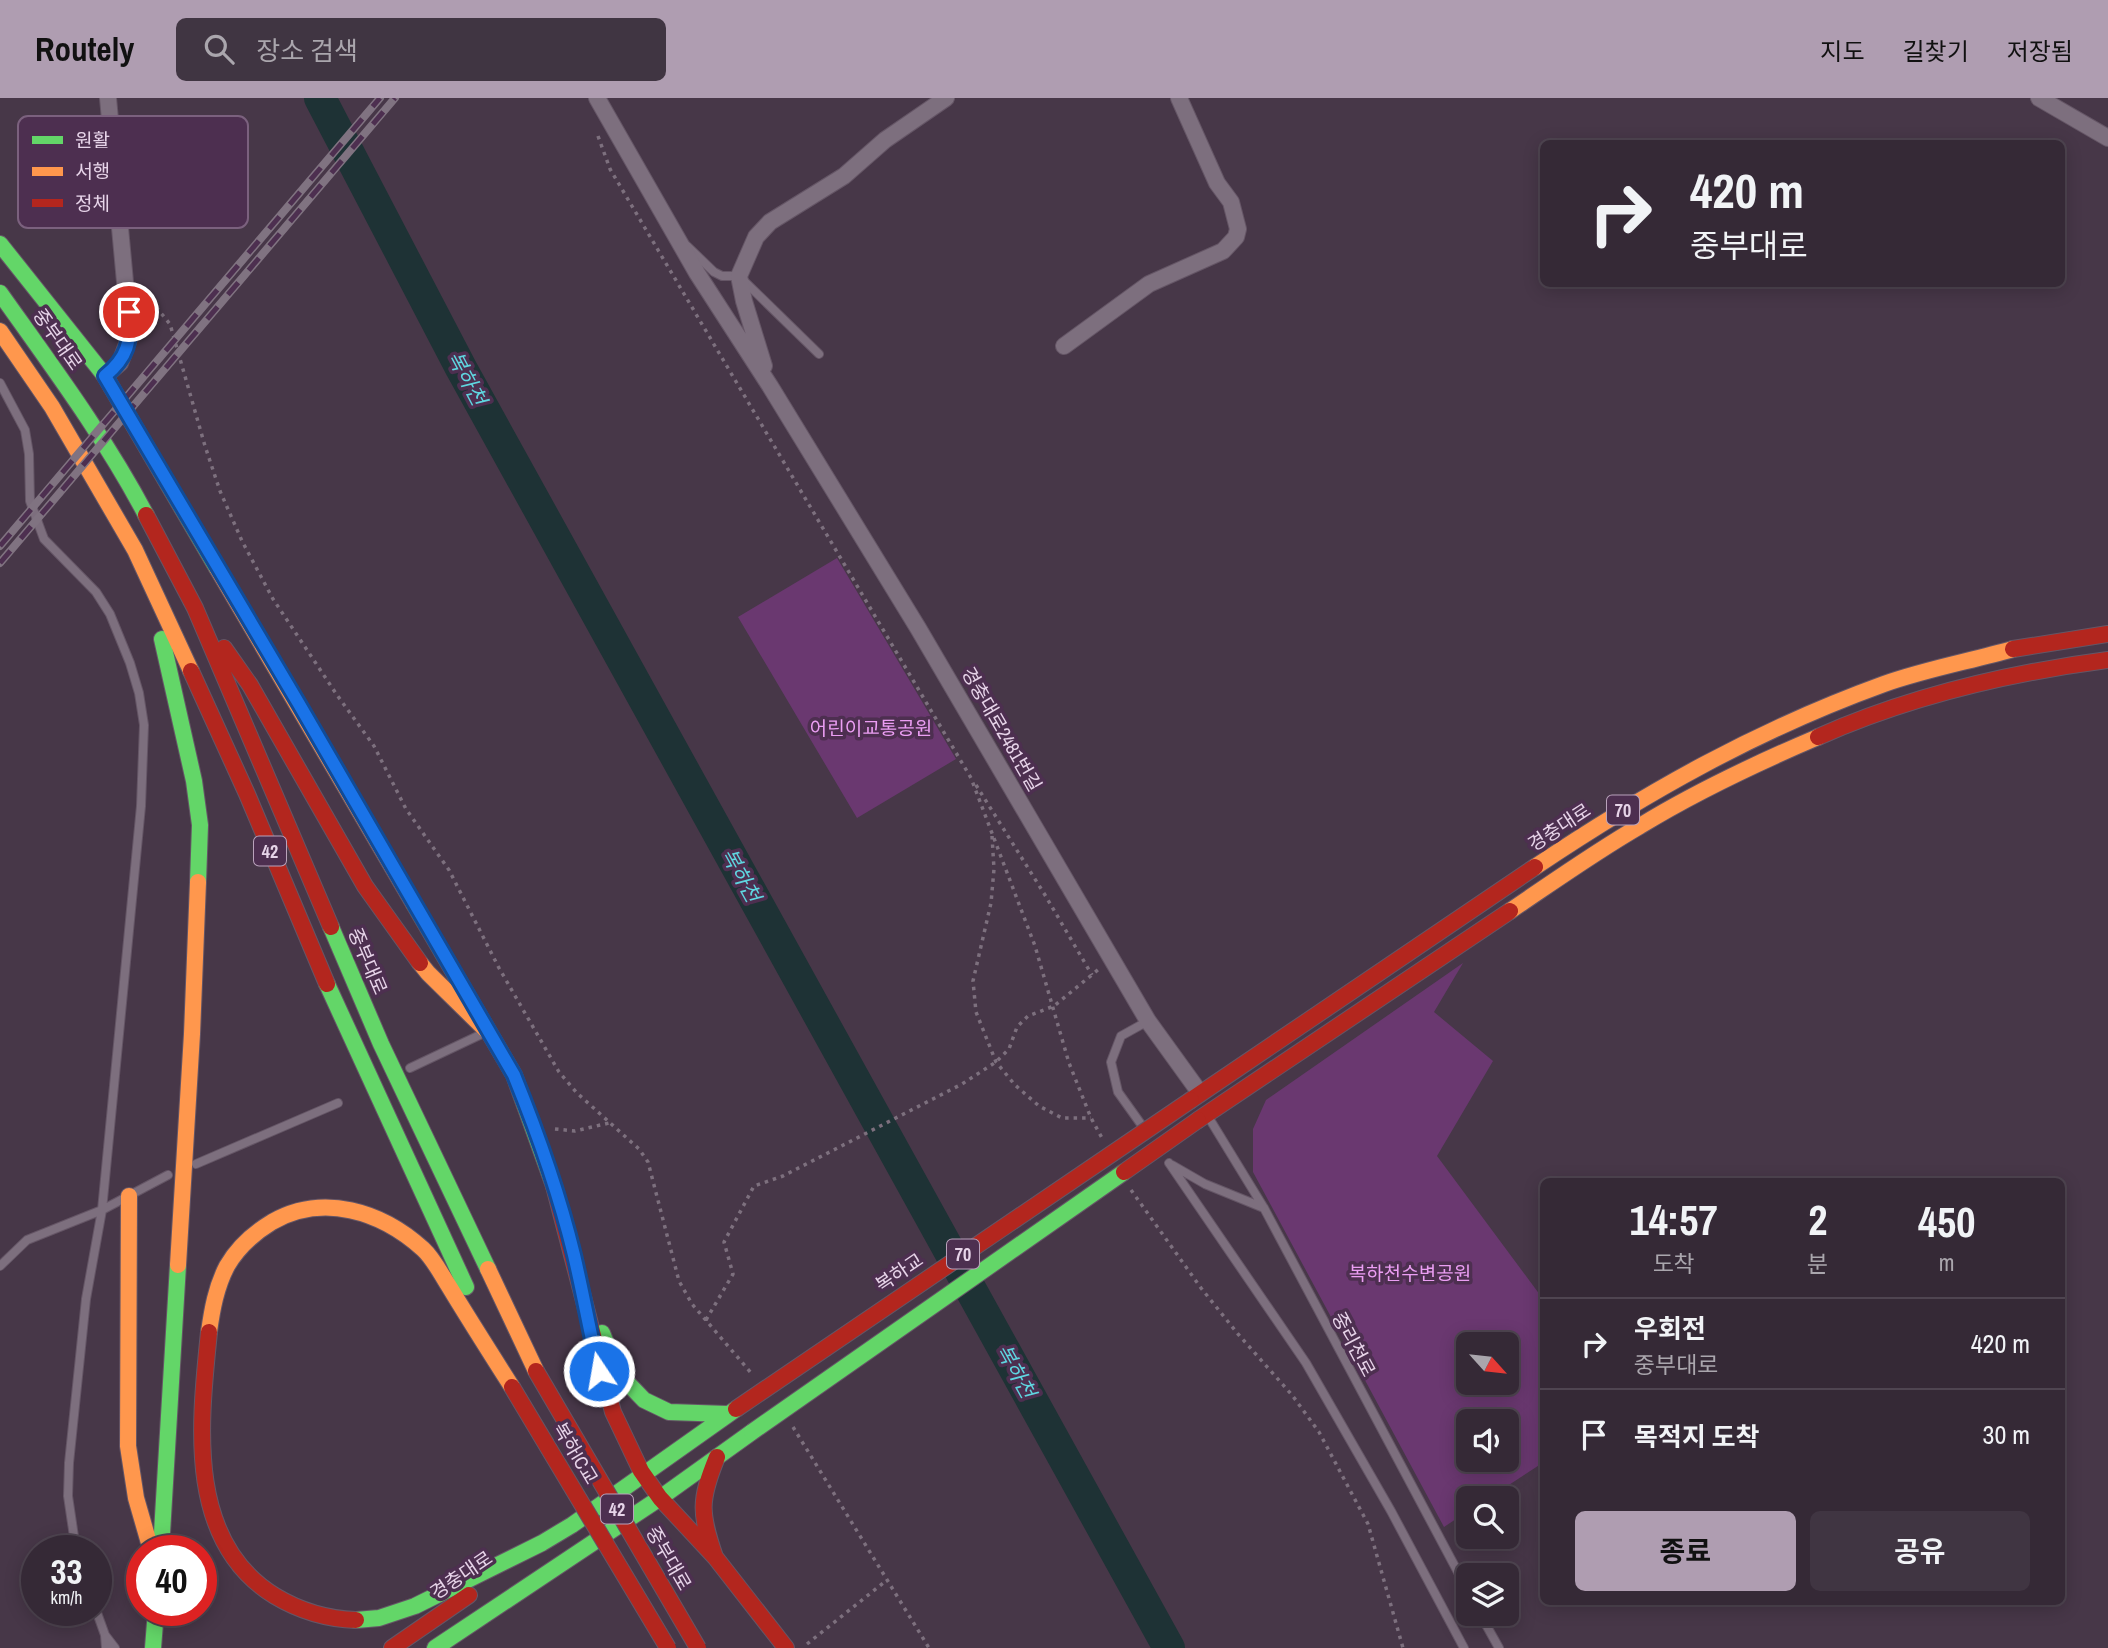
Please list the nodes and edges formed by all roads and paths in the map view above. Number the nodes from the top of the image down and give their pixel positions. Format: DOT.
graph roads {
  1 [pos="108,98"];
  2 [pos="597,98"];
  3 [pos="946,98"];
  4 [pos="1178,98"];
  5 [pos="2039,98"];
  6 [pos="110,116"];
  7 [pos="597,134"];
  8 [pos="2108,138"];
  9 [pos="121,228"];
  10 [pos="674,233"];
  11 [pos="0,244"];
  12 [pos="739,276"];
  13 [pos="0,293"];
  14 [pos="129,312"];
  15 [pos="0,331"];
  16 [pos="1064,346"];
  17 [pos="819,355"];
  18 [pos="105,376"];
  19 [pos="0,383"];
  20 [pos="770,386"];
  21 [pos="135,550"];
  22 [pos="195,608"];
  23 [pos="2108,634"];
  24 [pos="2108,660"];
  25 [pos="971,778"];
  26 [pos="991,830"];
  27 [pos="1054,1006"];
  28 [pos="1148,1021"];
  29 [pos="487,1031"];
  30 [pos="996,1062"];
  31 [pos="410,1068"];
  32 [pos="1195,1096"];
  33 [pos="338,1102"];
  34 [pos="1202,1117"];
  35 [pos="1091,1118"];
  36 [pos="609,1123"];
  37 [pos="535,1127"];
  38 [pos="1103,1140"];
  39 [pos="1169,1163"];
  40 [pos="196,1164"];
  41 [pos="167,1175"];
  42 [pos="1128,1185"];
  43 [pos="129,1196"];
  44 [pos="1264,1208"];
  45 [pos="102,1210"];
  46 [pos="574,1254"];
  47 [pos="0,1266"];
  48 [pos="706,1320"];
  49 [pos="754,1375"];
  50 [pos="512,1387"];
  51 [pos="732,1411"];
  52 [pos="787,1419"];
  53 [pos="717,1457"];
  54 [pos="642,1475"];
  55 [pos="660,1498"];
  56 [pos="73,1535"];
  57 [pos="147,1535"];
  58 [pos="162,1535"];
  59 [pos="554,1537"];
  60 [pos="715,1557"];
  61 [pos="569,1559"];
  62 [pos="1456,1568"];
  63 [pos="887,1580"];
  64 [pos="102,1626"];
  65 [pos="155,1626"];
  66 [pos="1487,1626"];
  67 [pos="105,1635"];
  68 [pos="478,1639"];
  69 [pos="106,1648"];
  70 [pos="115,1648"];
  71 [pos="153,1648"];
  72 [pos="392,1648"];
  73 [pos="435,1648"];
  74 [pos="668,1648"];
  75 [pos="698,1648"];
  76 [pos="786,1648"];
  77 [pos="803,1648"];
  78 [pos="929,1648"];
  79 [pos="1403,1648"];
  80 [pos="1464,1648"];
  81 [pos="1499,1648"];
  1 -- 6 [label="street, 중부대로"];
  2 -- 10 [label="street, 경충대로2481번길"];
  3 -- 12 [label="street"];
  4 -- 16 [label="street"];
  5 -- 8 [label="street"];
  7 -- 25 [label="path"];
  9 -- 14 [label="street, 중부대로"];
  10 -- 12 [label="lane, 경충대로2481번길"];
  10 -- 20 [label="street, 경충대로2481번길"];
  11 -- 18 [label="main road"];
  12 -- 17 [label="lane, 경충대로2481번길"];
  12 -- 20 [label="street, 경충대로2481번길"];
  13 -- 22 [label="main road, 중부대로 / 42"];
  14 -- 18 [label="street, 중부대로"];
  14 -- 36 [label="path"];
  15 -- 21 [label="main road, 42"];
  18 -- 29 [label="main road"];
  19 -- 45 [label="lane"];
  20 -- 28 [label="street, 경충대로2481번길"];
  21 -- 50 [label="main road, 42"];
  21 -- 58 [label="main road"];
  22 -- 29 [label="main road"];
  22 -- 75 [label="main road, 중부대로 / 42, bridge"];
  23 -- 32 [label="main road, 경충대로 / 70"];
  24 -- 34 [label="main road, 70"];
  25 -- 26 [label="path"];
  25 -- 27 [label="path"];
  26 -- 27 [label="path"];
  26 -- 30 [label="path"];
  27 -- 30 [label="path"];
  27 -- 35 [label="path"];
  28 -- 32 [label="street, 경충대로2481번길"];
  28 -- 39 [label="lane"];
  29 -- 31 [label="lane"];
  29 -- 37 [label="main road"];
  30 -- 35 [label="path"];
  30 -- 48 [label="path"];
  32 -- 51 [label="main road, 복하교 / 70, bridge"];
  33 -- 40 [label="lane"];
  34 -- 44 [label="lane, 중리천로"];
  34 -- 53 [label="main road, 70, bridge"];
  35 -- 38 [label="path"];
  36 -- 37 [label="path"];
  36 -- 48 [label="path"];
  37 -- 46 [label="main road"];
  39 -- 44 [label="lane"];
  39 -- 80 [label="lane"];
  41 -- 43 [label="lane"];
  42 -- 79 [label="path"];
  43 -- 45 [label="lane"];
  43 -- 57 [label="main road"];
  44 -- 62 [label="lane, 중리천로"];
  45 -- 47 [label="lane"];
  45 -- 56 [label="lane"];
  46 -- 51 [label="main road"];
  46 -- 54 [label="main road"];
  48 -- 49 [label="path"];
  50 -- 59 [label="main road"];
  50 -- 74 [label="main road, 복하IC교 / 42, bridge"];
  51 -- 54 [label="main road, 복하교"];
  52 -- 63 [label="path"];
  53 -- 55 [label="main road"];
  53 -- 60 [label="main road"];
  54 -- 55 [label="main road"];
  54 -- 59 [label="main road, 복하교"];
  55 -- 60 [label="main road"];
  55 -- 61 [label="main road"];
  59 -- 72 [label="main road, 경충대로"];
  60 -- 76 [label="main road"];
  61 -- 68 [label="main road"];
  61 -- 73 [label="main road"];
  63 -- 77 [label="path"];
  63 -- 78 [label="path"];
  64 -- 67 [label="lane"];
  65 -- 71 [label="main road"];
  66 -- 81 [label="lane"];
  67 -- 69 [label="lane"];
  67 -- 70 [label="lane"];
}
